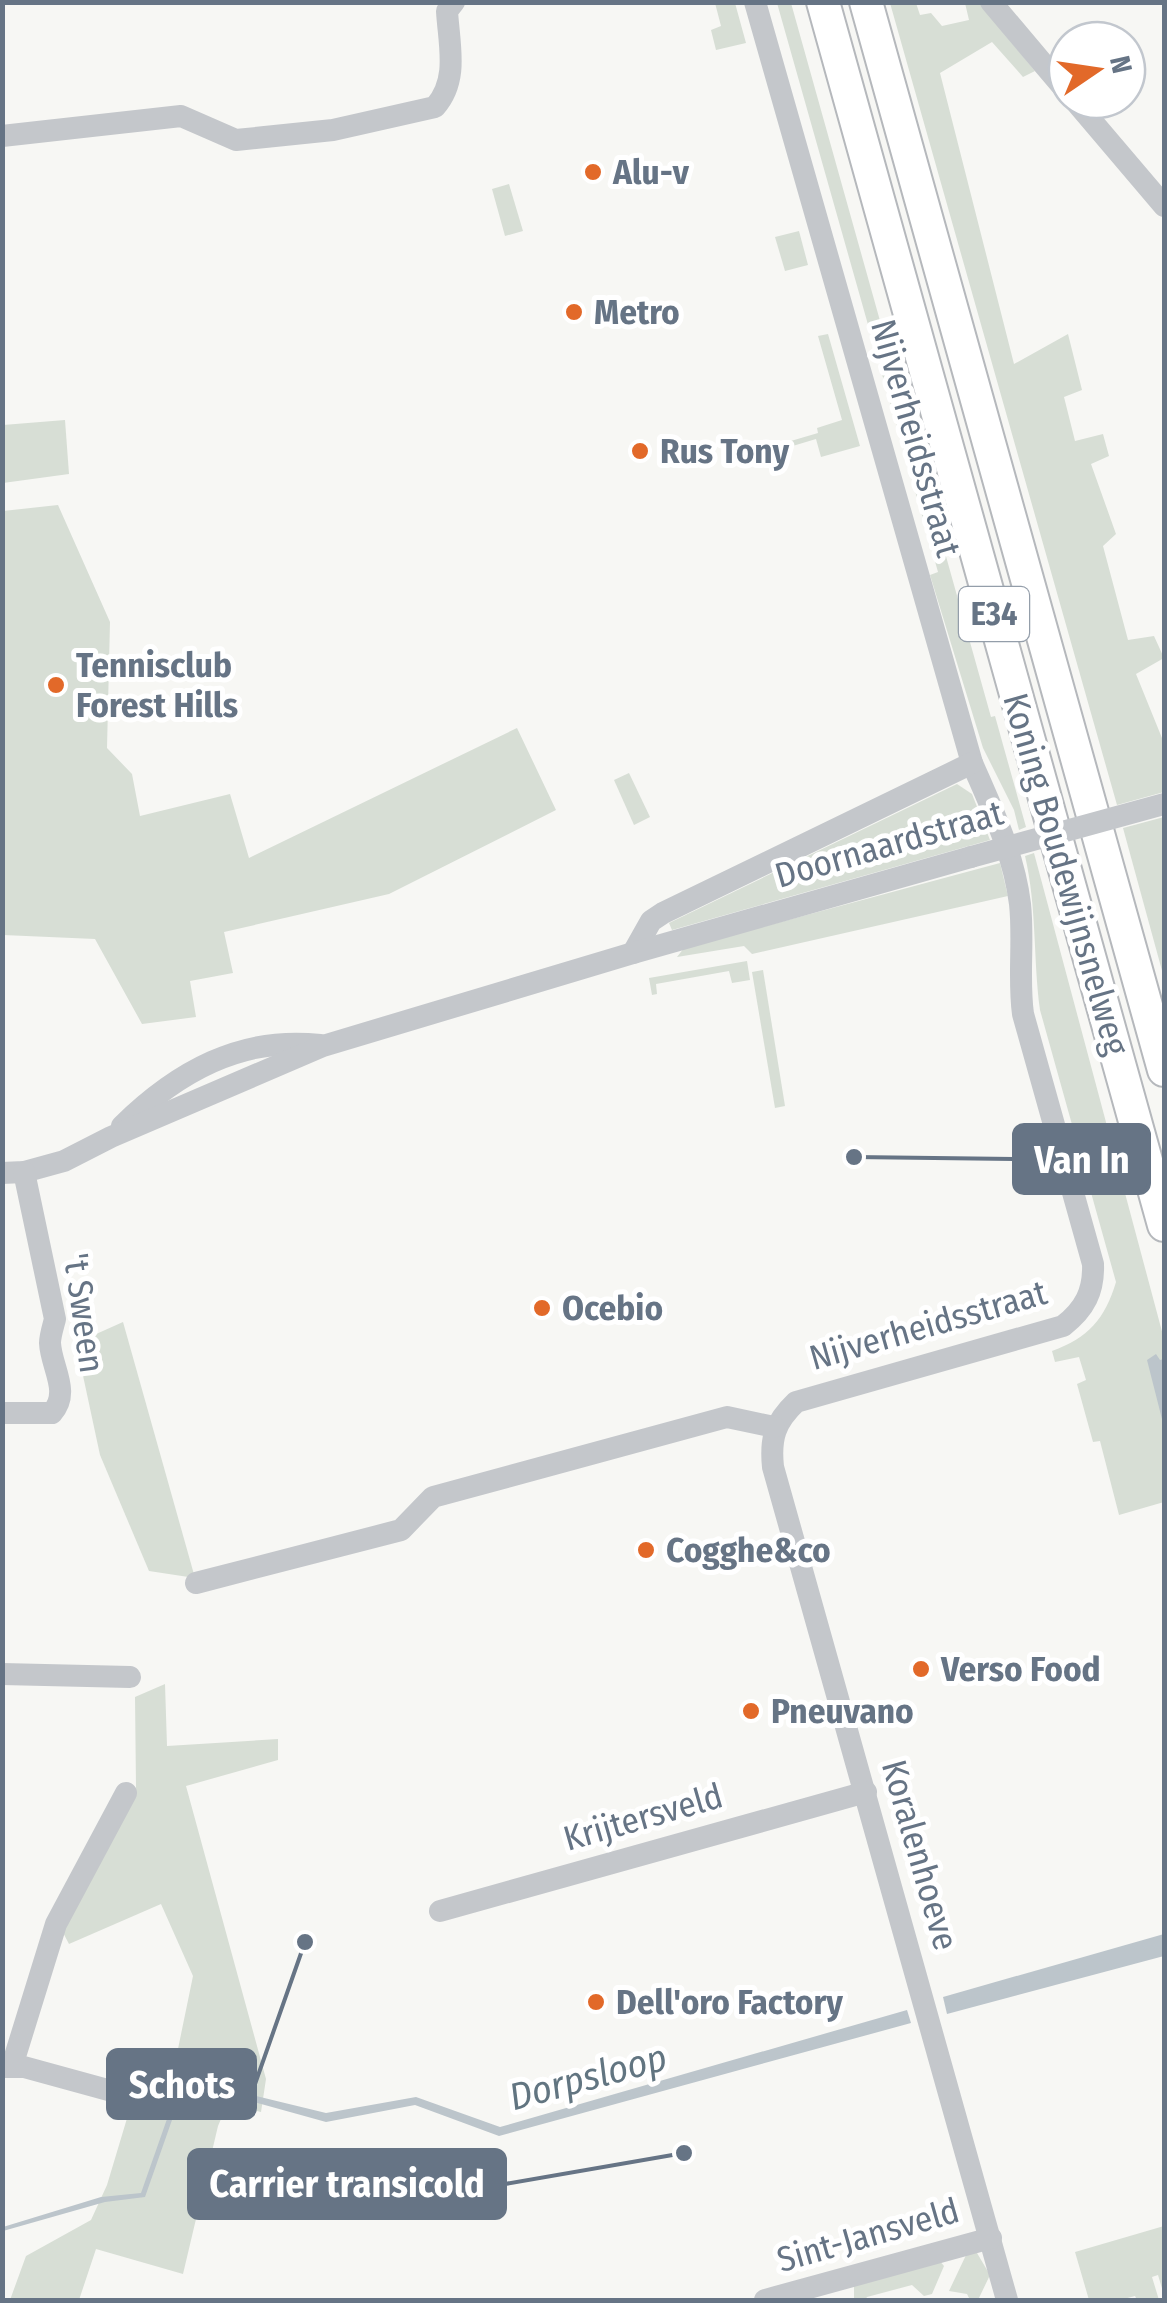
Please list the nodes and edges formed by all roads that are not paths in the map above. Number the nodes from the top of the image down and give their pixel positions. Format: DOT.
graph roads {
  1 [pos="454,2"];
  2 [pos="755,2"];
  3 [pos="823,2"];
  4 [pos="866,2"];
  5 [pos="990,2"];
  6 [pos="1047,69"];
  7 [pos="1091,120"];
  8 [pos="2,136"];
  9 [pos="1164,206"];
  10 [pos="972,763"];
  11 [pos="1164,804"];
  12 [pos="633,953"];
  13 [pos="1164,1070"];
  14 [pos="13,1172"];
  15 [pos="1164,1225"];
  16 [pos="2,1413"];
  17 [pos="774,1427"];
  18 [pos="196,1583"];
  19 [pos="2,1674"];
  20 [pos="130,1677"];
  21 [pos="866,1792"];
  22 [pos="126,1793"];
  23 [pos="440,1911"];
  24 [pos="7,2067"];
  25 [pos="159,2104"];
  26 [pos="990,2238"];
  27 [pos="765,2300"];
  28 [pos="1007,2300"];
  1 -- 8 [label="street"];
  2 -- 10 [label="street, Nijverheidsstraat"];
  3 -- 15 [label="highway, Koning Boudewijnsnelweg / E34"];
  4 -- 13 [label="highway, Koning Boudewijnsnelweg / E34"];
  5 -- 6 [label="street"];
  7 -- 9 [label="street"];
  10 -- 12 [label="street, Doornaardstraat"];
  10 -- 17 [label="street, Nijverheidsstraat"];
  11 -- 12 [label="street, Doornaardstraat, bridge"];
  12 -- 14 [label="street, Doornaardstraat"];
  14 -- 16 [label="street, 't Sween"];
  17 -- 18 [label="street"];
  17 -- 21 [label="street, Koralenhoeve"];
  19 -- 20 [label="street"];
  21 -- 23 [label="street, Krijtersveld"];
  21 -- 26 [label="street, Koralenhoeve"];
  22 -- 24 [label="street"];
  24 -- 25 [label="street"];
  26 -- 27 [label="street, Sint-Jansveld"];
  26 -- 28 [label="street, Koralenhoeve"];
}
